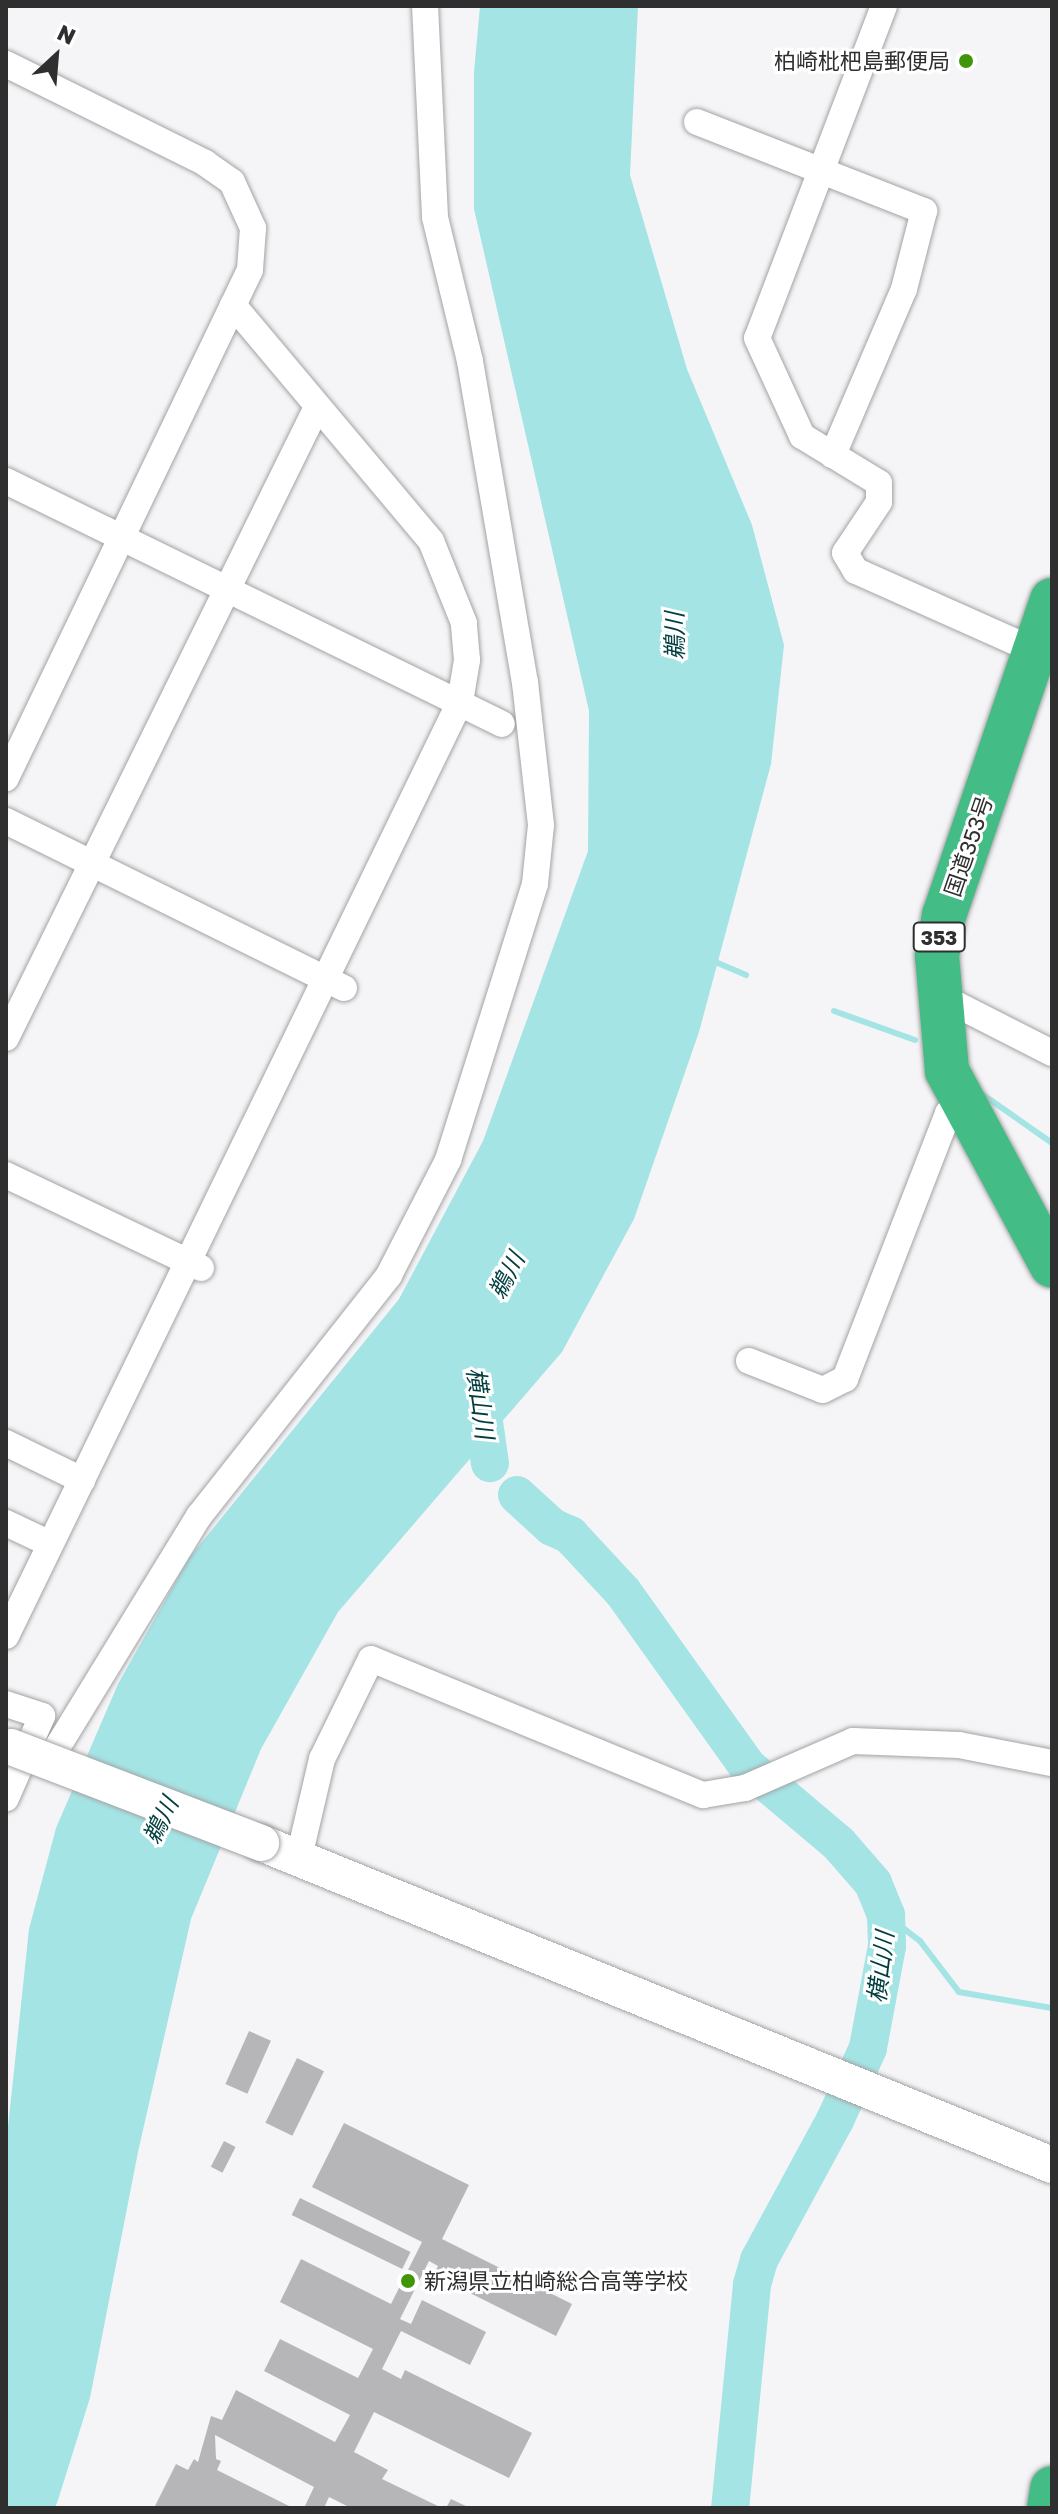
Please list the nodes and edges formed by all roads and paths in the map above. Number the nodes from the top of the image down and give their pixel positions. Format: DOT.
graph roads {
  1 [pos="425,6"];
  2 [pos="884,6"];
  3 [pos="6,64"];
  4 [pos="697,122"];
  5 [pos="821,171"];
  6 [pos="233,305"];
  7 [pos="316,409"];
  8 [pos="833,455"];
  9 [pos="6,481"];
  10 [pos="125,538"];
  11 [pos="229,589"];
  12 [pos="1052,600"];
  13 [pos="1043,655"];
  14 [pos="460,702"];
  15 [pos="502,724"];
  16 [pos="6,778"];
  17 [pos="6,821"];
  18 [pos="94,864"];
  19 [pos="335,984"];
  20 [pos="938,995"];
  21 [pos="6,1038"];
  22 [pos="1052,1053"];
  23 [pos="959,1100"];
  24 [pos="6,1175"];
  25 [pos="194,1265"];
  26 [pos="1052,1266"];
  27 [pos="749,1361"];
  28 [pos="6,1443"];
  29 [pos="82,1480"];
  30 [pos="6,1523"];
  31 [pos="50,1544"];
  32 [pos="6,1636"];
  33 [pos="6,1704"];
  34 [pos="8,1746"];
  35 [pos="58,1746"];
  36 [pos="1052,1763"];
  37 [pos="6,1798"];
  38 [pos="299,1857"];
  39 [pos="1052,2165"];
  40 [pos="1052,2488"];
  41 [pos="1049,2508"];
  1 -- 35 [label="street"];
  2 -- 5 [label="street"];
  3 -- 6 [label="street"];
  4 -- 5 [label="street"];
  5 -- 8 [label="street"];
  5 -- 8 [label="street"];
  6 -- 7 [label="street"];
  6 -- 10 [label="street"];
  7 -- 11 [label="street"];
  7 -- 14 [label="street"];
  8 -- 13 [label="street"];
  9 -- 10 [label="street"];
  10 -- 11 [label="street"];
  10 -- 16 [label="street"];
  11 -- 14 [label="street"];
  11 -- 18 [label="street"];
  12 -- 13 [label="highway, 国道353号 / 353"];
  13 -- 20 [label="highway, 国道353号 / 353"];
  14 -- 15 [label="street"];
  14 -- 19 [label="street"];
  17 -- 18 [label="street"];
  18 -- 19 [label="street"];
  18 -- 21 [label="street"];
  19 -- 25 [label="street"];
  20 -- 22 [label="street"];
  20 -- 23 [label="highway, 国道353号 / 353"];
  23 -- 26 [label="highway, 国道353号 / 353"];
  23 -- 27 [label="street"];
  24 -- 25 [label="street"];
  25 -- 29 [label="street"];
  28 -- 29 [label="street"];
  29 -- 31 [label="street"];
  30 -- 31 [label="street"];
  31 -- 32 [label="street"];
  33 -- 37 [label="street"];
  34 -- 38 [label="street, bridge"];
  36 -- 38 [label="street"];
  38 -- 39 [label="street"];
  40 -- 41 [label="highway"];
}
